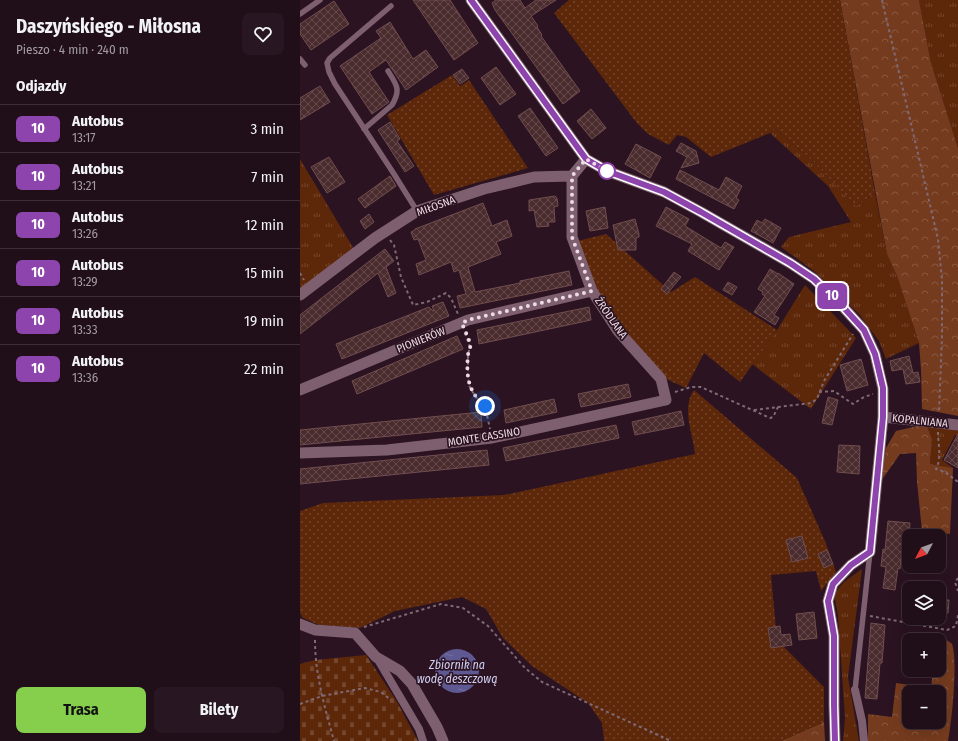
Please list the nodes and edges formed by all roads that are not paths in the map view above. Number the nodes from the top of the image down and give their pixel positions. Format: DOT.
graph roads {
  1 [pos="320,0"];
  2 [pos="471,0"];
  3 [pos="391,6"];
  4 [pos="300,14"];
  5 [pos="300,59"];
  6 [pos="305,65"];
  7 [pos="388,72"];
  8 [pos="364,129"];
  9 [pos="586,159"];
  10 [pos="572,176"];
  11 [pos="417,211"];
  12 [pos="592,291"];
  13 [pos="300,295"];
  14 [pos="300,390"];
  15 [pos="665,398"];
  16 [pos="883,417"];
  17 [pos="958,425"];
  18 [pos="300,454"];
  19 [pos="870,552"];
  20 [pos="300,624"];
  21 [pos="376,657"];
  22 [pos="855,690"];
  23 [pos="423,741"];
  24 [pos="443,741"];
  25 [pos="835,741"];
  26 [pos="864,741"];
  1 -- 4 [label="lane"];
  2 -- 9 [label="street"];
  3 -- 8 [label="lane"];
  5 -- 6 [label="lane"];
  7 -- 8 [label="lane"];
  8 -- 11 [label="lane"];
  9 -- 10 [label="street"];
  9 -- 16 [label="street"];
  10 -- 11 [label="street, MIŁOSNA"];
  10 -- 12 [label="street, ŹRÓDLANA"];
  11 -- 13 [label="street, MIŁOSNA"];
  12 -- 14 [label="street, PIONIERÓW"];
  12 -- 15 [label="street, ŹRÓDLANA"];
  15 -- 18 [label="street, MONTE CASSINO"];
  16 -- 17 [label="street, KOPALNIANA"];
  16 -- 19 [label="street"];
  19 -- 22 [label="lane"];
  19 -- 25 [label="street"];
  20 -- 21 [label="street"];
  21 -- 23 [label="street"];
  21 -- 24 [label="street"];
  22 -- 26 [label="street"];
}
